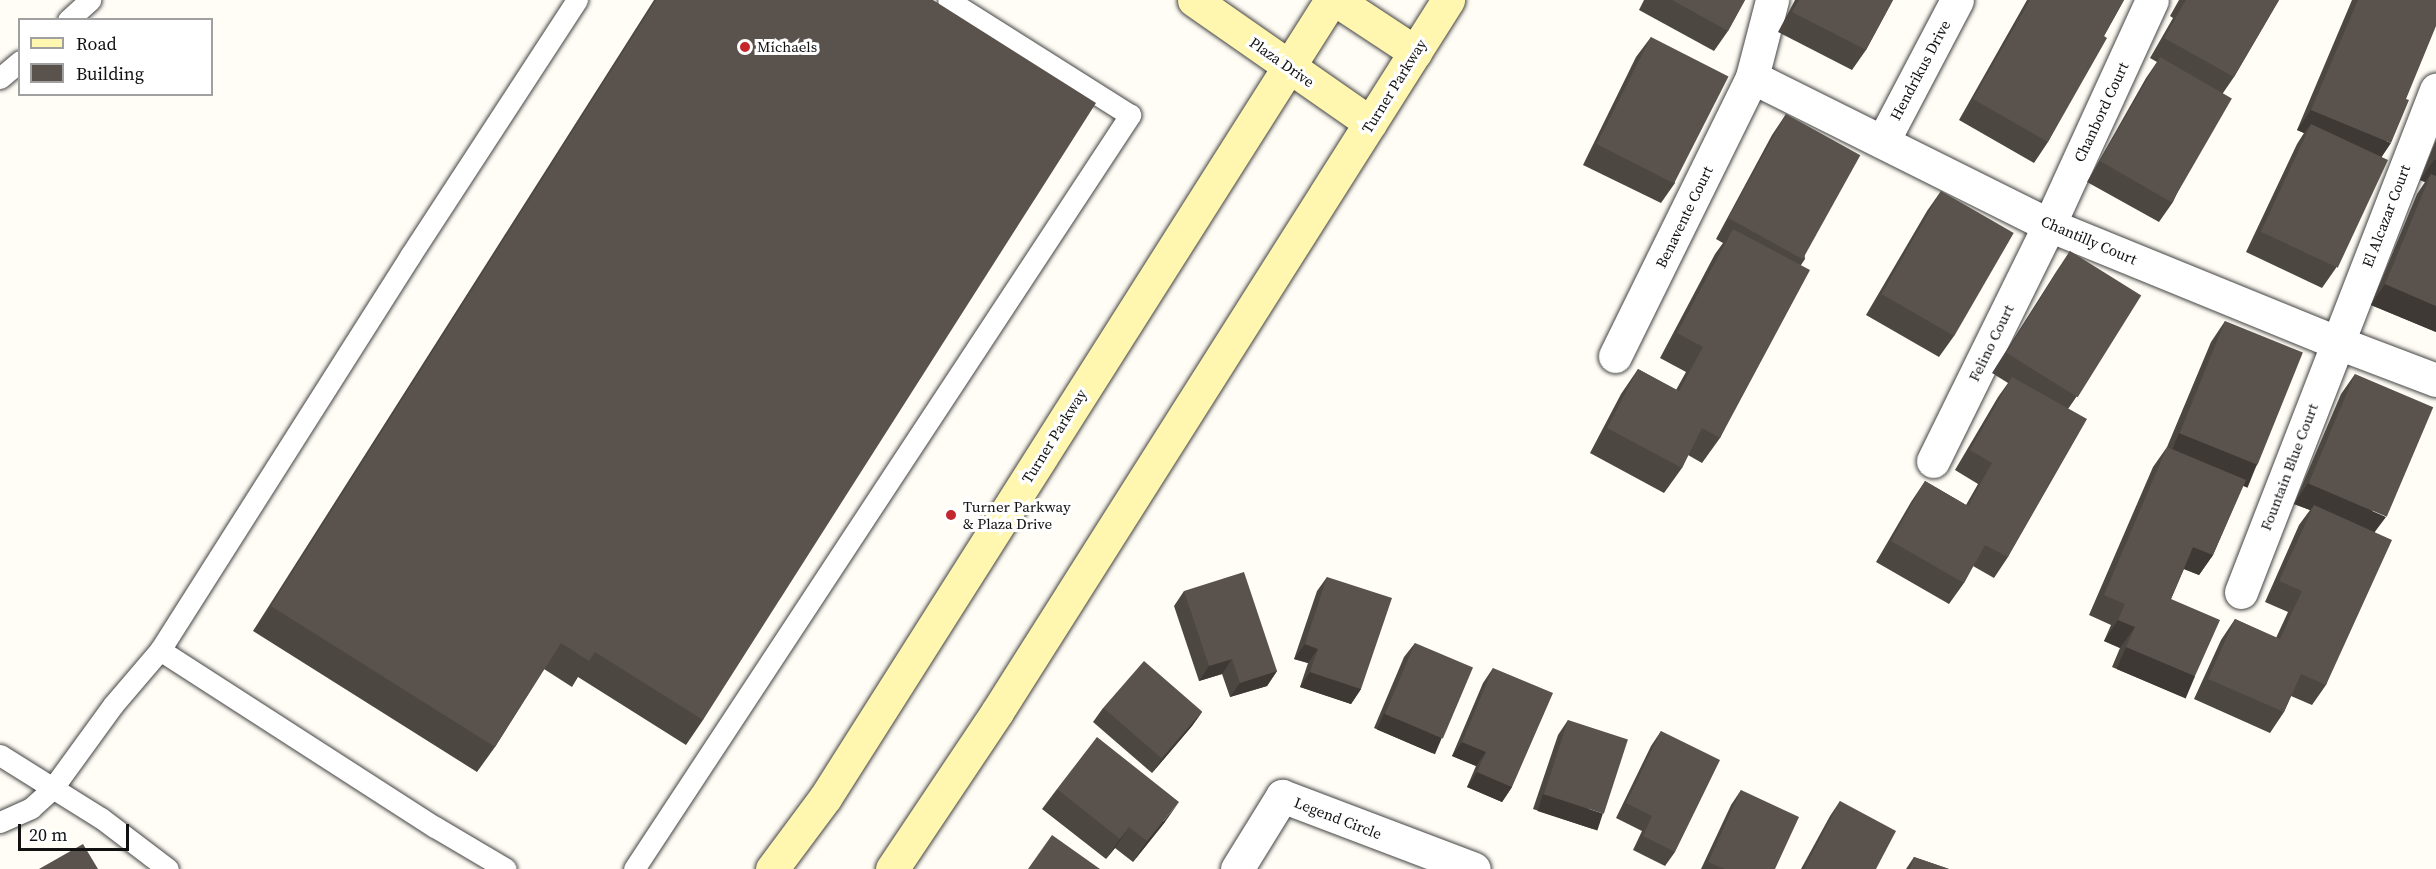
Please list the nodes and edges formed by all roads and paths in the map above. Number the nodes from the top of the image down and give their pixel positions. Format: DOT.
graph roads {
  1 [pos="90,0"];
  2 [pos="577,0"];
  3 [pos="948,0"];
  4 [pos="1194,0"];
  5 [pos="1331,0"];
  6 [pos="1336,0"];
  7 [pos="1448,0"];
  8 [pos="1772,0"];
  9 [pos="1957,0"];
  10 [pos="2152,0"];
  11 [pos="70,18"];
  12 [pos="1415,52"];
  13 [pos="18,64"];
  14 [pos="1289,67"];
  15 [pos="1752,77"];
  16 [pos="0,78"];
  17 [pos="2436,90"];
  18 [pos="1371,123"];
  19 [pos="1883,141"];
  20 [pos="2049,225"];
  21 [pos="2336,342"];
  22 [pos="1615,356"];
  23 [pos="2436,380"];
  24 [pos="1933,461"];
  25 [pos="2241,592"];
  26 [pos="160,650"];
  27 [pos="0,755"];
  28 [pos="52,789"];
  29 [pos="0,822"];
  30 [pos="168,869"];
  31 [pos="506,869"];
  32 [pos="634,869"];
  33 [pos="772,869"];
  34 [pos="892,869"];
  35 [pos="1237,869"];
  36 [pos="1474,869"];
  1 -- 11 [label="lane"];
  2 -- 26 [label="lane"];
  3 -- 32 [label="lane"];
  4 -- 14 [label="street, Plaza Drive"];
  5 -- 14 [label="street, Turner Parkway"];
  6 -- 12 [label="street"];
  7 -- 12 [label="street, Turner Parkway"];
  8 -- 15 [label="street, Benavente Court"];
  9 -- 19 [label="street, Hendrikus Drive"];
  10 -- 20 [label="street, Chanbord Court"];
  12 -- 18 [label="street, Turner Parkway"];
  13 -- 16 [label="lane"];
  14 -- 18 [label="street, Plaza Drive"];
  14 -- 33 [label="street, Turner Parkway"];
  15 -- 19 [label="street, Chantilly Court"];
  15 -- 22 [label="street, Benavente Court"];
  17 -- 21 [label="street, El Alcazar Court"];
  18 -- 34 [label="street, Turner Parkway"];
  19 -- 20 [label="street, Chantilly Court"];
  20 -- 21 [label="street, Chantilly Court"];
  20 -- 24 [label="street, Felino Court"];
  21 -- 23 [label="street, Chantilly Court"];
  21 -- 25 [label="street, Fountain Blue Court"];
  26 -- 28 [label="lane"];
  26 -- 31 [label="lane"];
  27 -- 28 [label="lane"];
  28 -- 29 [label="lane"];
  28 -- 30 [label="lane"];
  35 -- 36 [label="street, Legend Circle"];
}
